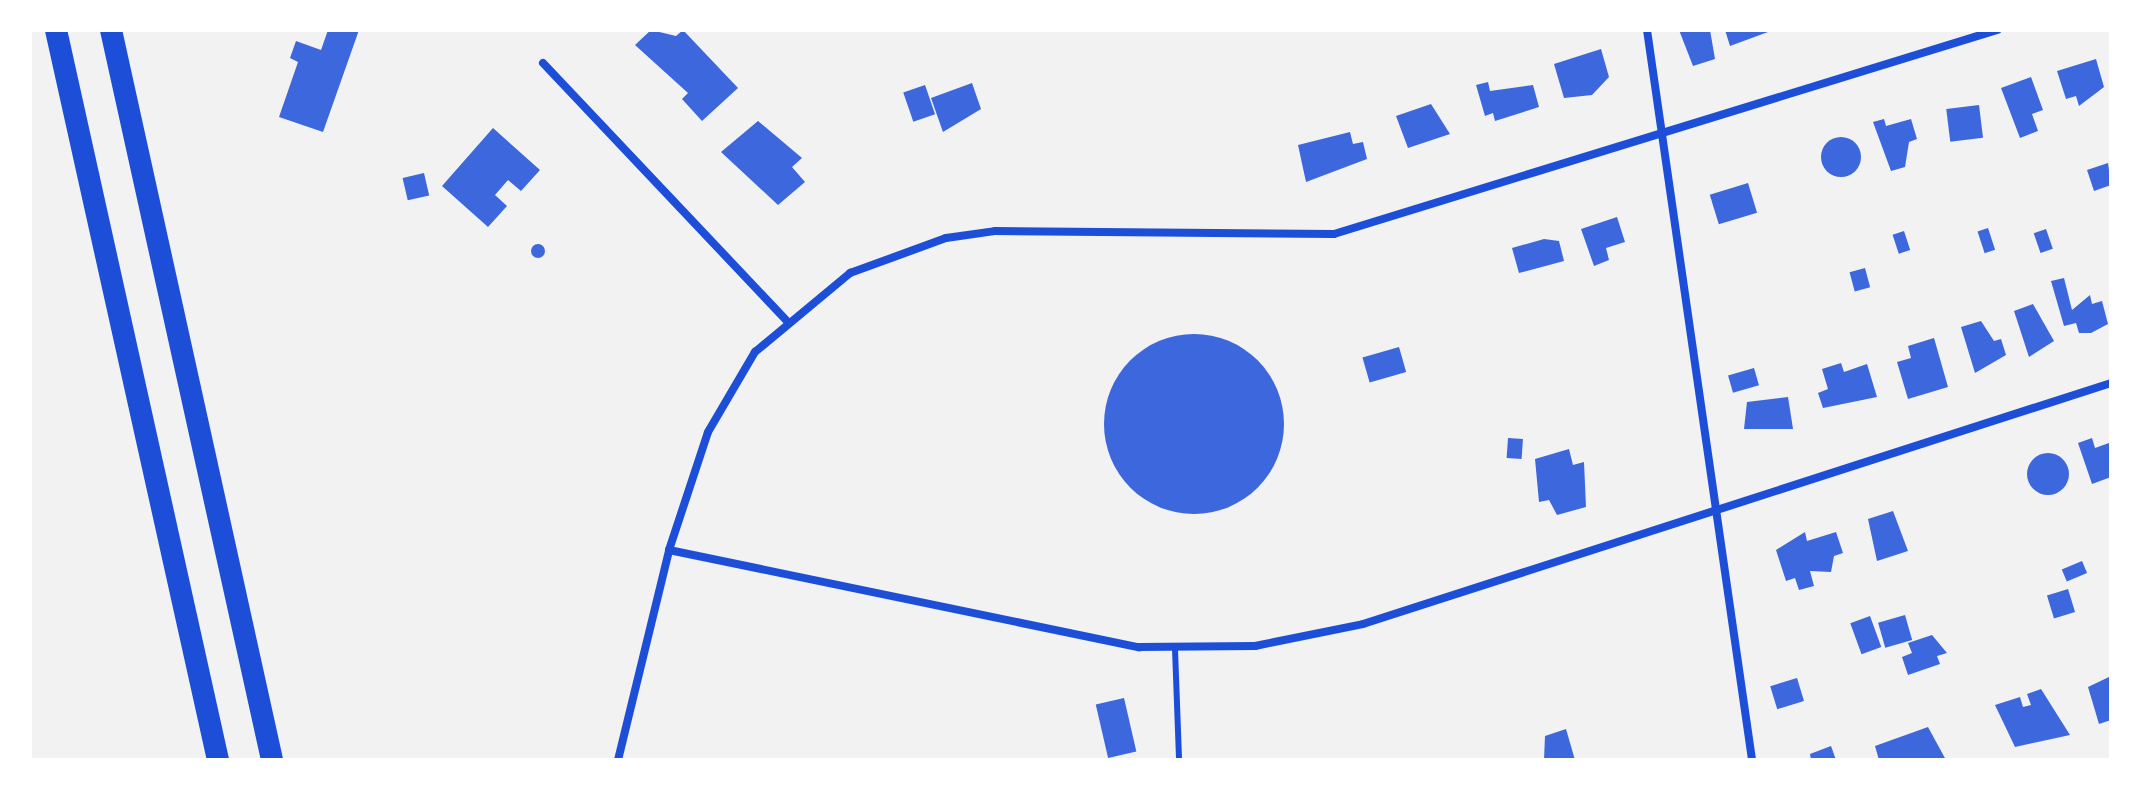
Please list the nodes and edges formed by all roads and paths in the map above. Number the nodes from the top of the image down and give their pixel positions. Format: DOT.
graph roads {
  1 [pos="56,30"];
  2 [pos="111,30"];
  3 [pos="1647,30"];
  4 [pos="1997,30"];
  5 [pos="543,63"];
  6 [pos="1666,137"];
  7 [pos="786,320"];
  8 [pos="2111,383"];
  9 [pos="1719,509"];
  10 [pos="669,550"];
  11 [pos="1175,649"];
  12 [pos="218,760"];
  13 [pos="272,760"];
  14 [pos="618,760"];
  15 [pos="1179,760"];
  16 [pos="1752,760"];
  1 -- 12 [label="highway"];
  2 -- 13 [label="highway"];
  3 -- 6 [label="street"];
  4 -- 6 [label="street"];
  5 -- 7 [label="street"];
  6 -- 7 [label="street"];
  6 -- 9 [label="street"];
  7 -- 10 [label="street"];
  8 -- 9 [label="street"];
  9 -- 11 [label="street"];
  9 -- 16 [label="street"];
  10 -- 11 [label="street"];
  10 -- 14 [label="street"];
  11 -- 15 [label="lane"];
}
